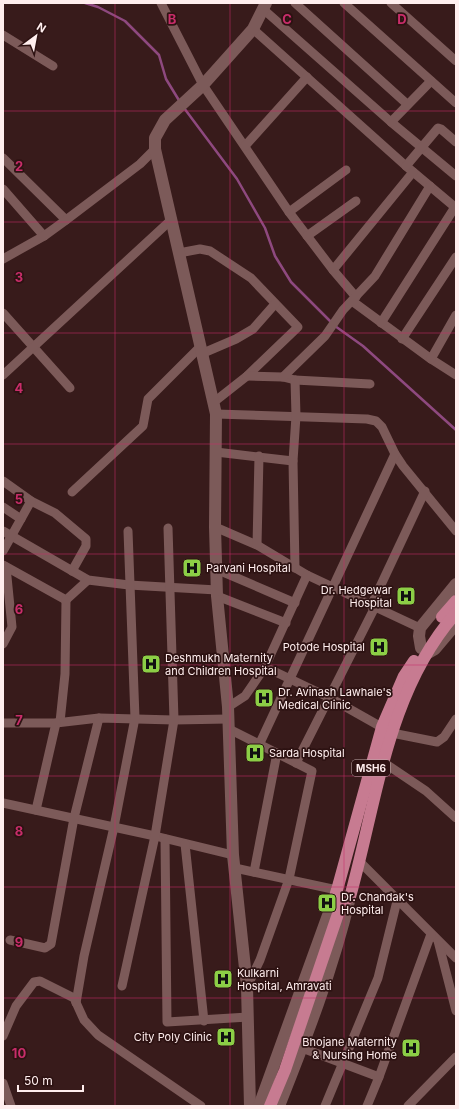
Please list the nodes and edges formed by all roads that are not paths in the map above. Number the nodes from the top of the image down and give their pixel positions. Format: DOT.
graph roads {
  1 [pos="161,3"];
  2 [pos="296,3"];
  3 [pos="344,3"];
  4 [pos="391,3"];
  5 [pos="265,6"];
  6 [pos="253,29"];
  7 [pos="3,35"];
  8 [pos="456,61"];
  9 [pos="53,66"];
  10 [pos="307,77"];
  11 [pos="431,81"];
  12 [pos="202,85"];
  13 [pos="456,103"];
  14 [pos="407,104"];
  15 [pos="391,122"];
  16 [pos="456,142"];
  17 [pos="245,146"];
  18 [pos="422,147"];
  19 [pos="155,149"];
  20 [pos="3,158"];
  21 [pos="409,169"];
  22 [pos="346,170"];
  23 [pos="456,176"];
  24 [pos="430,186"];
  25 [pos="3,189"];
  26 [pos="356,201"];
  27 [pos="456,208"];
  28 [pos="289,212"];
  29 [pos="66,220"];
  30 [pos="171,220"];
  31 [pos="44,236"];
  32 [pos="307,236"];
  33 [pos="179,252"];
  34 [pos="5,255"];
  35 [pos="456,257"];
  36 [pos="333,270"];
  37 [pos="354,299"];
  38 [pos="275,304"];
  39 [pos="3,313"];
  40 [pos="456,315"];
  41 [pos="381,323"];
  42 [pos="402,339"];
  43 [pos="34,347"];
  44 [pos="200,351"];
  45 [pos="431,360"];
  46 [pos="3,375"];
  47 [pos="456,375"];
  48 [pos="247,376"];
  49 [pos="283,377"];
  50 [pos="295,380"];
  51 [pos="370,384"];
  52 [pos="70,388"];
  53 [pos="215,408"];
  54 [pos="296,416"];
  55 [pos="216,452"];
  56 [pos="395,454"];
  57 [pos="259,456"];
  58 [pos="293,461"];
  59 [pos="3,481"];
  60 [pos="425,491"];
  61 [pos="72,492"];
  62 [pos="31,501"];
  63 [pos="3,507"];
  64 [pos="21,519"];
  65 [pos="215,527"];
  66 [pos="168,528"];
  67 [pos="128,531"];
  68 [pos="456,531"];
  69 [pos="7,533"];
  70 [pos="257,545"];
  71 [pos="3,550"];
  72 [pos="5,566"];
  73 [pos="295,568"];
  74 [pos="216,569"];
  75 [pos="72,571"];
  76 [pos="307,575"];
  77 [pos="88,580"];
  78 [pos="456,584"];
  79 [pos="129,585"];
  80 [pos="170,587"];
  81 [pos="332,587"];
  82 [pos="217,593"];
  83 [pos="66,600"];
  84 [pos="456,601"];
  85 [pos="295,603"];
  86 [pos="373,607"];
  87 [pos="456,613"];
  88 [pos="448,622"];
  89 [pos="286,623"];
  90 [pos="420,628"];
  91 [pos="3,644"];
  92 [pos="424,651"];
  93 [pos="265,668"];
  94 [pos="288,679"];
  95 [pos="330,698"];
  96 [pos="99,718"];
  97 [pos="135,718"];
  98 [pos="228,718"];
  99 [pos="456,719"];
  100 [pos="174,720"];
  101 [pos="3,723"];
  102 [pos="58,723"];
  103 [pos="387,730"];
  104 [pos="259,745"];
  105 [pos="276,754"];
  106 [pos="383,762"];
  107 [pos="296,763"];
  108 [pos="3,803"];
  109 [pos="36,810"];
  110 [pos="74,818"];
  111 [pos="456,818"];
  112 [pos="114,827"];
  113 [pos="155,836"];
  114 [pos="165,839"];
  115 [pos="185,844"];
  116 [pos="233,855"];
  117 [pos="360,862"];
  118 [pos="235,868"];
  119 [pos="254,872"];
  120 [pos="289,880"];
  121 [pos="341,896"];
  122 [pos="397,901"];
  123 [pos="434,937"];
  124 [pos="10,940"];
  125 [pos="456,958"];
  126 [pos="122,986"];
  127 [pos="247,987"];
  128 [pos="76,1003"];
  129 [pos="456,1011"];
  130 [pos="248,1017"];
  131 [pos="6,1018"];
  132 [pos="204,1020"];
  133 [pos="3,1036"];
  134 [pos="302,1048"];
  135 [pos="456,1057"];
  136 [pos="343,1063"];
  137 [pos="379,1077"];
  138 [pos="3,1083"];
  139 [pos="11,1106"];
  140 [pos="201,1106"];
  141 [pos="250,1106"];
  142 [pos="259,1106"];
  143 [pos="270,1106"];
  144 [pos="279,1106"];
  145 [pos="325,1106"];
  146 [pos="366,1106"];
  147 [pos="408,1106"];
  1 -- 12 [label="street"];
  2 -- 14 [label="street"];
  3 -- 11 [label="street"];
  4 -- 8 [label="street"];
  5 -- 6 [label="main road"];
  5 -- 15 [label="street"];
  6 -- 10 [label="street"];
  6 -- 12 [label="main road"];
  7 -- 9 [label="street"];
  10 -- 17 [label="street"];
  10 -- 21 [label="street"];
  11 -- 13 [label="street"];
  11 -- 14 [label="street"];
  12 -- 17 [label="street"];
  12 -- 19 [label="main road"];
  14 -- 15 [label="street"];
  15 -- 18 [label="street"];
  16 -- 18 [label="street"];
  17 -- 28 [label="street"];
  18 -- 21 [label="street"];
  18 -- 23 [label="street"];
  19 -- 29 [label="street"];
  19 -- 30 [label="main road"];
  20 -- 29 [label="street"];
  21 -- 24 [label="street"];
  21 -- 36 [label="street"];
  22 -- 28 [label="street"];
  24 -- 27 [label="street"];
  24 -- 37 [label="street"];
  25 -- 31 [label="street"];
  26 -- 32 [label="street"];
  27 -- 41 [label="street"];
  28 -- 32 [label="street"];
  29 -- 31 [label="street"];
  30 -- 33 [label="main road"];
  30 -- 43 [label="street"];
  31 -- 34 [label="street"];
  32 -- 36 [label="street"];
  33 -- 38 [label="street"];
  33 -- 44 [label="main road"];
  35 -- 42 [label="street"];
  36 -- 37 [label="street"];
  37 -- 41 [label="street"];
  37 -- 49 [label="street"];
  38 -- 44 [label="street"];
  38 -- 48 [label="street"];
  39 -- 43 [label="street"];
  40 -- 45 [label="street"];
  41 -- 42 [label="street"];
  42 -- 45 [label="street"];
  43 -- 46 [label="street"];
  43 -- 52 [label="street"];
  44 -- 53 [label="main road"];
  44 -- 61 [label="street"];
  45 -- 47 [label="street"];
  48 -- 49 [label="street"];
  48 -- 53 [label="street"];
  49 -- 50 [label="street"];
  50 -- 51 [label="street"];
  50 -- 54 [label="street"];
  53 -- 54 [label="street"];
  53 -- 55 [label="main road"];
  54 -- 56 [label="street"];
  54 -- 58 [label="street"];
  55 -- 57 [label="street"];
  55 -- 65 [label="main road"];
  56 -- 60 [label="street"];
  56 -- 81 [label="street"];
  57 -- 58 [label="street"];
  57 -- 70 [label="street"];
  58 -- 73 [label="street"];
  59 -- 62 [label="street"];
  60 -- 68 [label="street"];
  60 -- 86 [label="street"];
  62 -- 64 [label="street"];
  62 -- 75 [label="street"];
  63 -- 64 [label="street"];
  64 -- 69 [label="street"];
  65 -- 70 [label="street"];
  65 -- 74 [label="main road"];
  66 -- 80 [label="street"];
  67 -- 79 [label="street"];
  69 -- 71 [label="street"];
  69 -- 75 [label="street"];
  70 -- 73 [label="street"];
  72 -- 83 [label="street"];
  72 -- 91 [label="street"];
  73 -- 76 [label="street"];
  74 -- 82 [label="main road"];
  74 -- 85 [label="street"];
  75 -- 77 [label="street"];
  76 -- 81 [label="street"];
  76 -- 85 [label="street"];
  77 -- 79 [label="street"];
  77 -- 83 [label="street"];
  78 -- 90 [label="main road"];
  79 -- 80 [label="street"];
  79 -- 97 [label="street"];
  80 -- 82 [label="street"];
  80 -- 100 [label="street"];
  81 -- 86 [label="street"];
  81 -- 94 [label="street"];
  82 -- 89 [label="street"];
  82 -- 98 [label="main road"];
  83 -- 102 [label="street"];
  84 -- 88 [label="main road, MSH6"];
  85 -- 89 [label="street"];
  86 -- 90 [label="street"];
  86 -- 95 [label="street"];
  87 -- 88 [label="main road"];
  88 -- 92 [label="main road, MSH6"];
  89 -- 93 [label="street"];
  90 -- 92 [label="main road"];
  92 -- 103 [label="main road, MSH6"];
  93 -- 94 [label="street"];
  93 -- 98 [label="street"];
  94 -- 95 [label="street"];
  94 -- 104 [label="street"];
  95 -- 103 [label="street"];
  95 -- 107 [label="street"];
  96 -- 97 [label="street"];
  96 -- 102 [label="street"];
  96 -- 110 [label="street"];
  97 -- 100 [label="street"];
  97 -- 112 [label="street"];
  98 -- 100 [label="street"];
  98 -- 104 [label="street"];
  98 -- 116 [label="main road"];
  99 -- 103 [label="street"];
  100 -- 113 [label="street"];
  101 -- 102 [label="street"];
  102 -- 109 [label="street"];
  103 -- 106 [label="main road, MSH6"];
  103 -- 121 [label="main road, MSH6"];
  104 -- 105 [label="street"];
  105 -- 107 [label="street"];
  105 -- 119 [label="street"];
  106 -- 111 [label="street"];
  106 -- 117 [label="main road, MSH6"];
  107 -- 120 [label="street"];
  108 -- 109 [label="street"];
  109 -- 110 [label="street"];
  110 -- 112 [label="street"];
  110 -- 124 [label="street"];
  112 -- 113 [label="street"];
  112 -- 128 [label="street"];
  113 -- 114 [label="street"];
  113 -- 126 [label="street"];
  114 -- 115 [label="street"];
  114 -- 132 [label="street"];
  115 -- 116 [label="street"];
  115 -- 132 [label="street"];
  116 -- 118 [label="main road"];
  117 -- 121 [label="main road, MSH6"];
  117 -- 122 [label="street"];
  118 -- 119 [label="street"];
  118 -- 127 [label="main road"];
  119 -- 120 [label="street"];
  120 -- 121 [label="street"];
  120 -- 127 [label="street"];
  121 -- 134 [label="main road, MSH6"];
  121 -- 142 [label="main road, MSH6"];
  121 -- 143 [label="main road, MSH6"];
  122 -- 123 [label="street"];
  122 -- 136 [label="street"];
  123 -- 125 [label="street"];
  123 -- 129 [label="street"];
  123 -- 137 [label="street"];
  127 -- 130 [label="main road"];
  128 -- 131 [label="street"];
  128 -- 140 [label="street"];
  130 -- 132 [label="street"];
  130 -- 141 [label="main road"];
  131 -- 133 [label="street"];
  134 -- 136 [label="street"];
  134 -- 144 [label="main road, MSH6"];
  135 -- 147 [label="street"];
  136 -- 137 [label="street"];
  136 -- 145 [label="street"];
  137 -- 146 [label="street"];
  138 -- 139 [label="street"];
}
